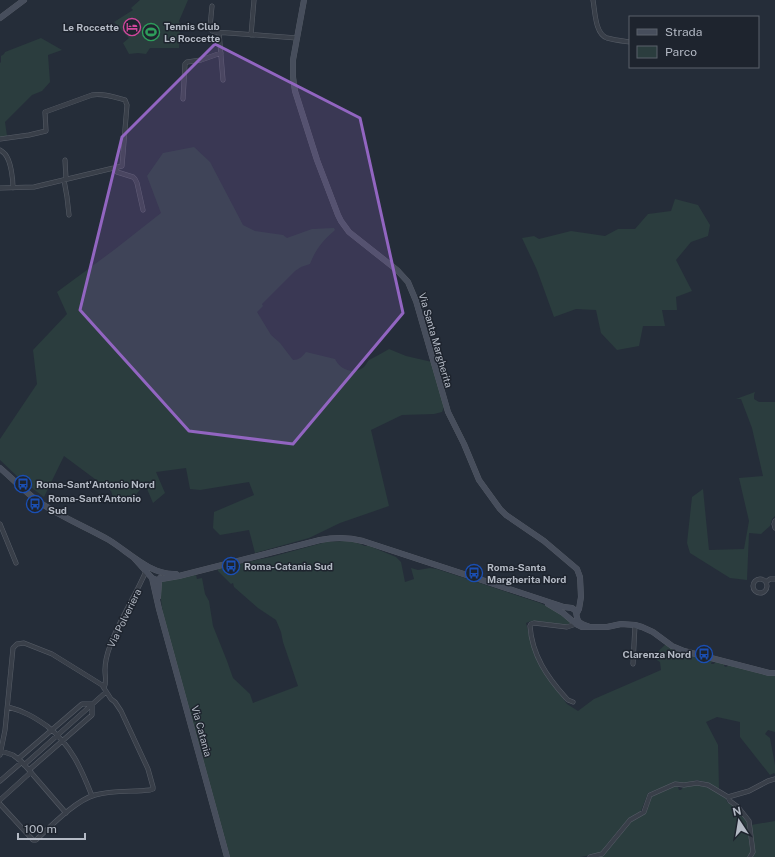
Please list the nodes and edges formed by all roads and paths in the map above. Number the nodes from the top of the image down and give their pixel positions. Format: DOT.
graph roads {
  1 [pos="24,0"];
  2 [pos="254,0"];
  3 [pos="304,0"];
  4 [pos="592,0"];
  5 [pos="212,6"];
  6 [pos="0,18"];
  7 [pos="219,32"];
  8 [pos="252,35"];
  9 [pos="297,38"];
  10 [pos="629,42"];
  11 [pos="221,53"];
  12 [pos="223,80"];
  13 [pos="183,99"];
  14 [pos="0,139"];
  15 [pos="0,150"];
  16 [pos="65,160"];
  17 [pos="116,167"];
  18 [pos="65,180"];
  19 [pos="0,188"];
  20 [pos="13,188"];
  21 [pos="143,210"];
  22 [pos="69,215"];
  23 [pos="0,468"];
  24 [pos="775,521"];
  25 [pos="0,526"];
  26 [pos="775,528"];
  27 [pos="134,558"];
  28 [pos="16,563"];
  29 [pos="146,571"];
  30 [pos="157,577"];
  31 [pos="775,579"];
  32 [pos="766,582"];
  33 [pos="580,590"];
  34 [pos="537,598"];
  35 [pos="570,608"];
  36 [pos="576,614"];
  37 [pos="568,618"];
  38 [pos="576,624"];
  39 [pos="635,625"];
  40 [pos="590,627"];
  41 [pos="633,664"];
  42 [pos="775,673"];
  43 [pos="105,690"];
  44 [pos="573,702"];
  45 [pos="92,704"];
  46 [pos="8,707"];
  47 [pos="51,730"];
  48 [pos="57,735"];
  49 [pos="62,741"];
  50 [pos="0,753"];
  51 [pos="21,762"];
  52 [pos="30,771"];
  53 [pos="775,779"];
  54 [pos="0,781"];
  55 [pos="92,796"];
  56 [pos="728,797"];
  57 [pos="0,800"];
  58 [pos="0,804"];
  59 [pos="66,813"];
  60 [pos="227,857"];
  61 [pos="590,857"];
  62 [pos="750,857"];
  1 -- 6 [label="main road"];
  2 -- 8 [label="street"];
  3 -- 9 [label="main road, Via Santa Margherita"];
  4 -- 10 [label="street"];
  5 -- 7 [label="street"];
  7 -- 8 [label="street"];
  7 -- 11 [label="street"];
  8 -- 9 [label="street"];
  9 -- 33 [label="main road, Via Santa Margherita"];
  11 -- 12 [label="street"];
  11 -- 13 [label="street"];
  14 -- 17 [label="street"];
  15 -- 20 [label="street"];
  16 -- 18 [label="street"];
  17 -- 18 [label="street"];
  17 -- 21 [label="street"];
  18 -- 20 [label="street"];
  18 -- 22 [label="street"];
  19 -- 20 [label="street"];
  23 -- 27 [label="main road"];
  24 -- 26 [label="street"];
  25 -- 28 [label="street"];
  27 -- 29 [label="main road"];
  27 -- 30 [label="main road"];
  29 -- 30 [label="main road"];
  29 -- 43 [label="street, Via Polveriera"];
  30 -- 34 [label="main road"];
  30 -- 60 [label="main road, Via Catania"];
  31 -- 32 [label="street"];
  33 -- 35 [label="main road"];
  33 -- 36 [label="main road, Via Santa Margherita"];
  34 -- 35 [label="main road"];
  34 -- 37 [label="main road"];
  35 -- 36 [label="main road"];
  35 -- 37 [label="main road"];
  36 -- 37 [label="main road"];
  36 -- 40 [label="main road"];
  37 -- 38 [label="main road"];
  38 -- 40 [label="main road"];
  38 -- 44 [label="street"];
  39 -- 40 [label="main road"];
  39 -- 41 [label="street"];
  39 -- 42 [label="main road"];
  43 -- 45 [label="street"];
  43 -- 46 [label="street"];
  43 -- 55 [label="street"];
  45 -- 47 [label="street"];
  45 -- 48 [label="street"];
  45 -- 49 [label="street"];
  46 -- 47 [label="street"];
  46 -- 50 [label="street"];
  47 -- 48 [label="street"];
  47 -- 51 [label="street"];
  48 -- 49 [label="street"];
  48 -- 51 [label="street"];
  49 -- 52 [label="street"];
  49 -- 55 [label="street"];
  50 -- 51 [label="street"];
  51 -- 52 [label="street"];
  51 -- 54 [label="street"];
  52 -- 57 [label="street"];
  52 -- 59 [label="street"];
  53 -- 56 [label="street"];
  55 -- 59 [label="street"];
  56 -- 61 [label="street"];
  56 -- 62 [label="street"];
  58 -- 59 [label="street"];
}
